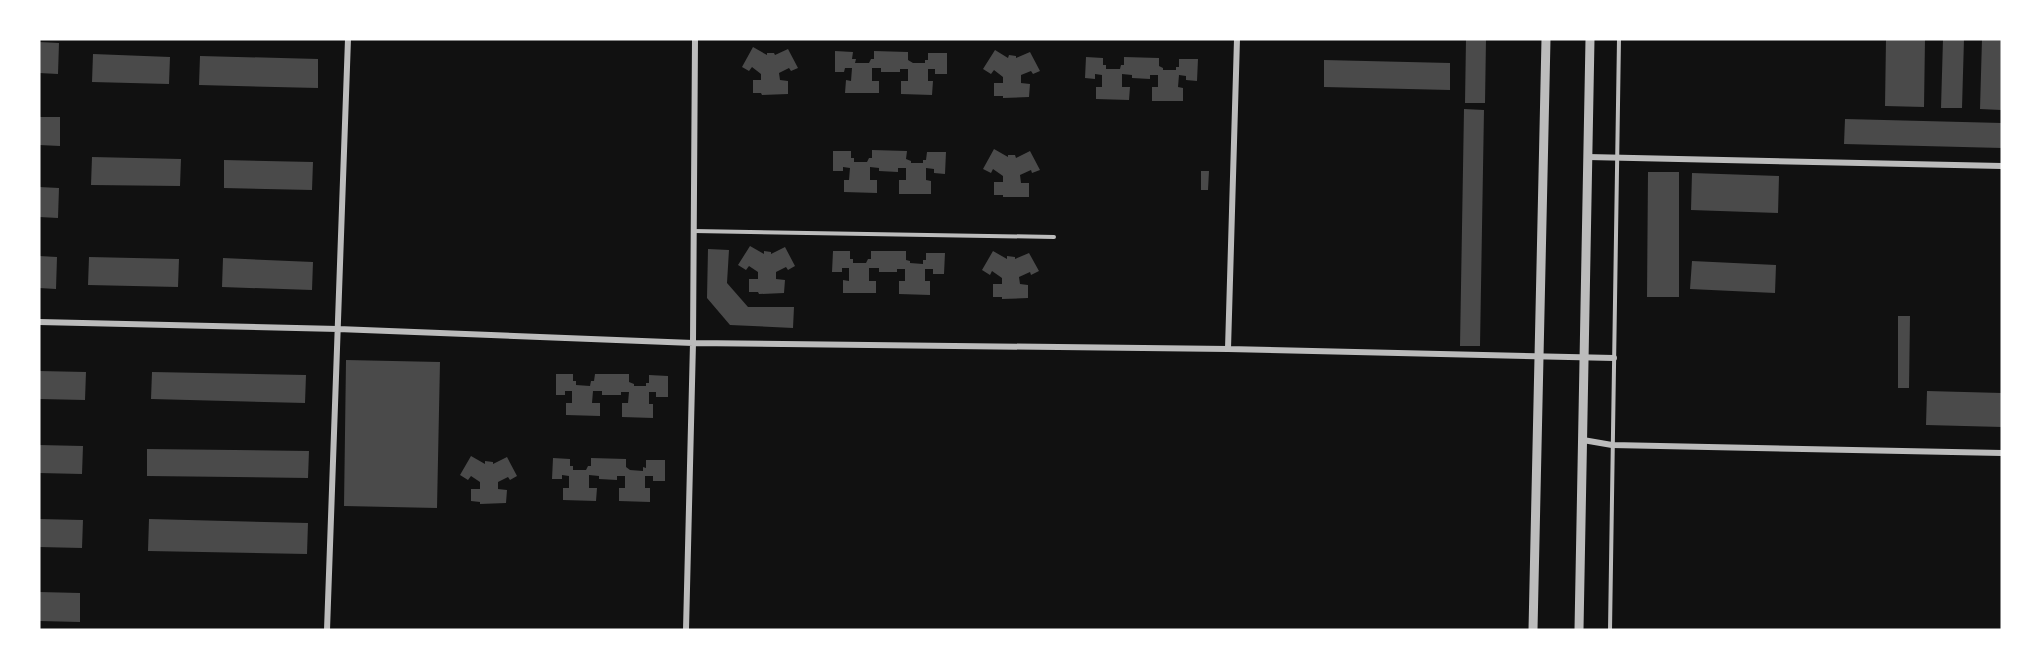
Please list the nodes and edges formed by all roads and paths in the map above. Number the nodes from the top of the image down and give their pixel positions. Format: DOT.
graph roads {
  1 [pos="348,39"];
  2 [pos="695,39"];
  3 [pos="1237,39"];
  4 [pos="1546,39"];
  5 [pos="1590,39"];
  6 [pos="1619,39"];
  7 [pos="1588,157"];
  8 [pos="1617,157"];
  9 [pos="2002,166"];
  10 [pos="693,231"];
  11 [pos="1054,237"];
  12 [pos="39,322"];
  13 [pos="338,329"];
  14 [pos="693,343"];
  15 [pos="1228,349"];
  16 [pos="1539,356"];
  17 [pos="1584,357"];
  18 [pos="1614,358"];
  19 [pos="1583,440"];
  20 [pos="1612,445"];
  21 [pos="2002,453"];
  22 [pos="327,630"];
  23 [pos="686,630"];
  24 [pos="1533,630"];
  25 [pos="1579,630"];
  26 [pos="1610,630"];
  1 -- 13 [label="street"];
  2 -- 10 [label="street"];
  3 -- 15 [label="street"];
  4 -- 16 [label="street"];
  5 -- 7 [label="street"];
  6 -- 8 [label="lane"];
  7 -- 8 [label="street"];
  7 -- 17 [label="street"];
  8 -- 9 [label="street"];
  8 -- 18 [label="lane"];
  10 -- 11 [label="lane"];
  10 -- 14 [label="street"];
  12 -- 13 [label="street"];
  13 -- 14 [label="street"];
  13 -- 22 [label="street"];
  14 -- 15 [label="street"];
  14 -- 23 [label="street"];
  15 -- 16 [label="street"];
  16 -- 17 [label="street"];
  16 -- 24 [label="street"];
  17 -- 18 [label="street"];
  17 -- 19 [label="street"];
  18 -- 20 [label="lane"];
  19 -- 20 [label="street"];
  19 -- 25 [label="street"];
  20 -- 21 [label="street"];
  20 -- 26 [label="lane"];
}
